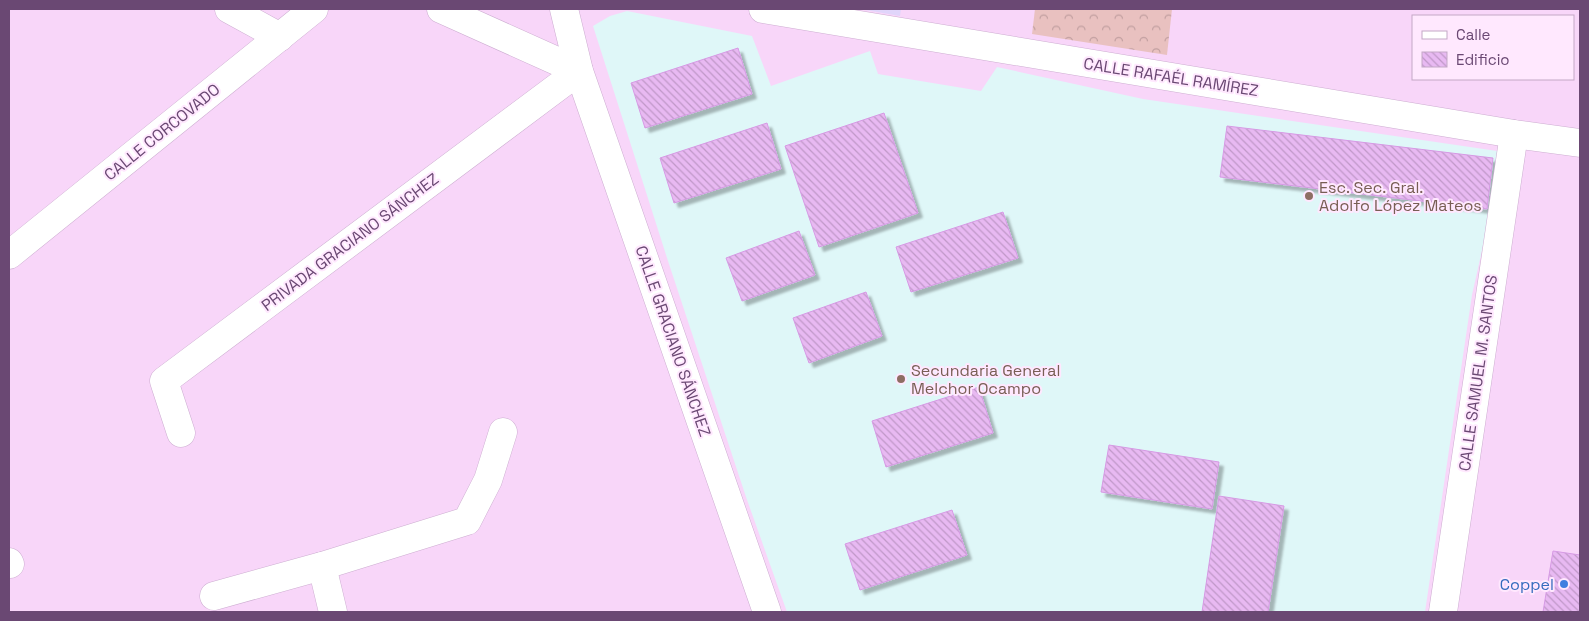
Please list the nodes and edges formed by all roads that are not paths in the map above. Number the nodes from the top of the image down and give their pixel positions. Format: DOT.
graph roads {
  1 [pos="229,9"];
  2 [pos="314,9"];
  3 [pos="441,9"];
  4 [pos="564,9"];
  5 [pos="763,9"];
  6 [pos="280,37"];
  7 [pos="579,71"];
  8 [pos="1514,134"];
  9 [pos="1580,143"];
  10 [pos="9,255"];
  11 [pos="503,432"];
  12 [pos="181,433"];
  13 [pos="322,566"];
  14 [pos="214,596"];
  15 [pos="333,612"];
  16 [pos="767,612"];
  17 [pos="1443,612"];
  1 -- 6 [label="street"];
  2 -- 6 [label="street, CALLE CORCOVADO"];
  3 -- 7 [label="street"];
  4 -- 7 [label="street, CALLE GRACIANO SÁNCHEZ"];
  5 -- 8 [label="street, CALLE RAFAÉL RAMÍREZ"];
  6 -- 10 [label="street, CALLE CORCOVADO"];
  7 -- 12 [label="street, PRIVADA GRACIANO SÁNCHEZ"];
  7 -- 16 [label="street, CALLE GRACIANO SÁNCHEZ"];
  8 -- 9 [label="street, CALLE RAFAÉL RAMÍREZ"];
  8 -- 17 [label="street, CALLE SAMUEL M. SANTOS"];
  11 -- 13 [label="street"];
  13 -- 14 [label="street"];
  13 -- 15 [label="street"];
}
